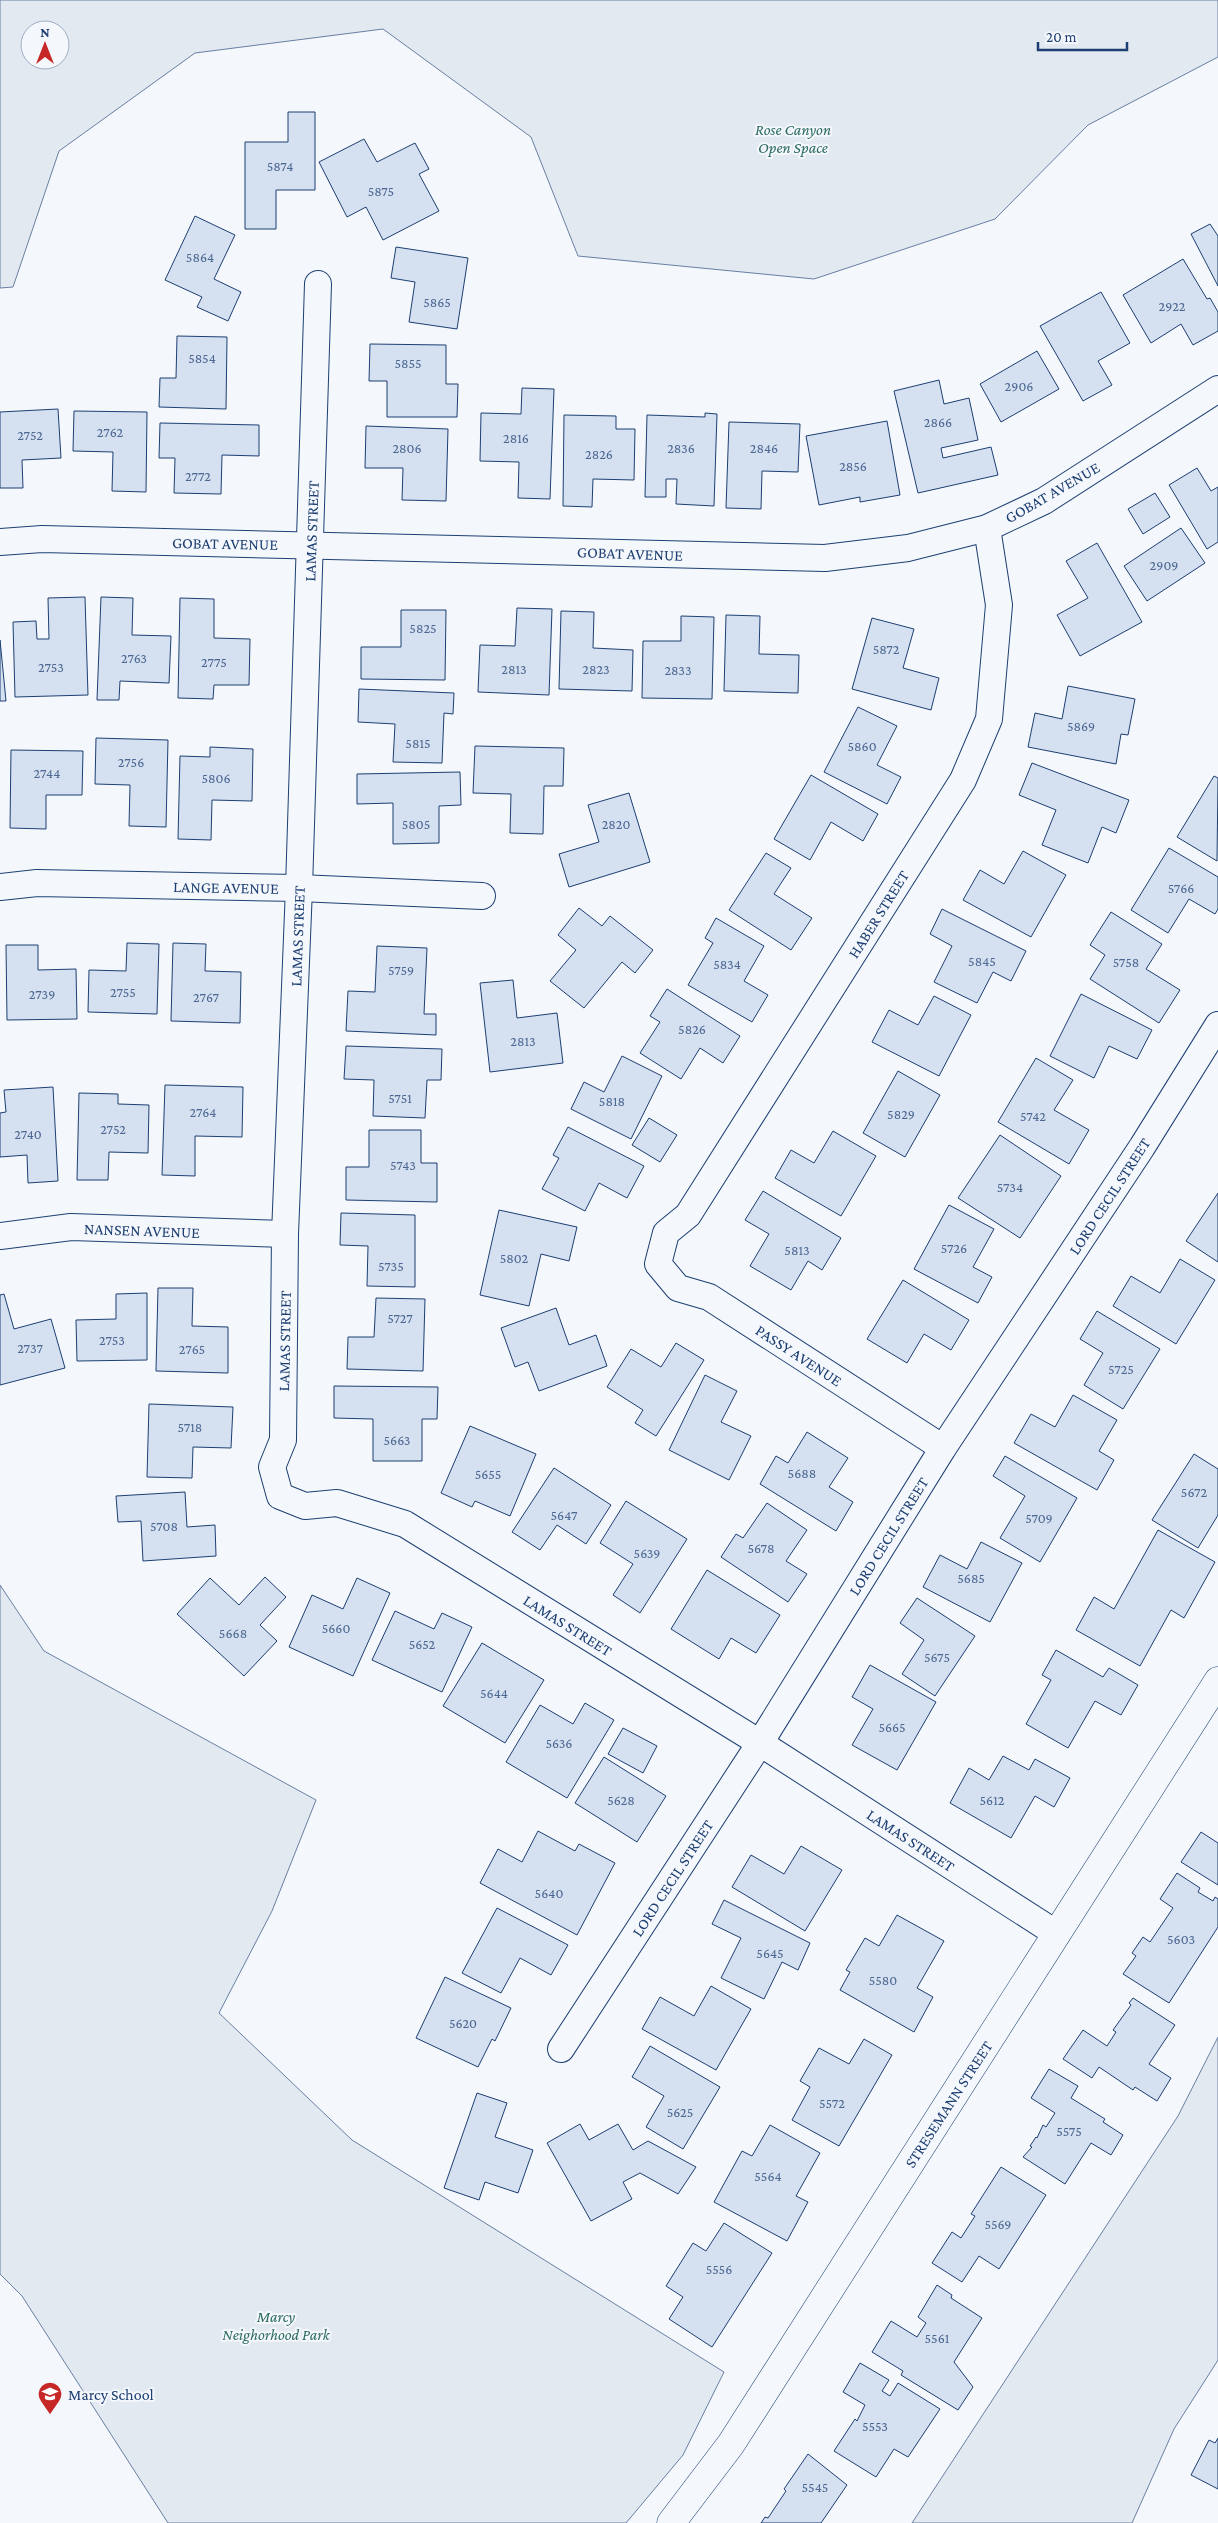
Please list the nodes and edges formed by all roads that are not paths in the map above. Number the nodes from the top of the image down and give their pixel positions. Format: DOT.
graph roads {
  1 [pos="318,284"];
  2 [pos="1218,389"];
  3 [pos="987,528"];
  4 [pos="0,542"];
  5 [pos="311,544"];
  6 [pos="0,887"];
  7 [pos="299,888"];
  8 [pos="482,896"];
  9 [pos="1218,1025"];
  10 [pos="285,1234"];
  11 [pos="0,1236"];
  12 [pos="658,1264"];
  13 [pos="943,1448"];
  14 [pos="1218,1681"];
  15 [pos="760,1743"];
  16 [pos="1057,1934"];
  17 [pos="561,2049"];
  18 [pos="671,2523"];
  1 -- 5 [label="street, LAMAS STREET"];
  2 -- 3 [label="street, GOBAT AVENUE"];
  3 -- 5 [label="street, GOBAT AVENUE"];
  3 -- 12 [label="street, HABER STREET"];
  4 -- 5 [label="street, GOBAT AVENUE"];
  5 -- 7 [label="street, LAMAS STREET"];
  6 -- 7 [label="street, LANGE AVENUE"];
  7 -- 8 [label="street, LANGE AVENUE"];
  7 -- 10 [label="street, LAMAS STREET"];
  9 -- 13 [label="street, LORD CECIL STREET"];
  10 -- 11 [label="street, NANSEN AVENUE"];
  10 -- 15 [label="street, LAMAS STREET"];
  12 -- 13 [label="street, PASSY AVENUE"];
  13 -- 15 [label="street, LORD CECIL STREET"];
  14 -- 16 [label="street, STRESEMANN STREET"];
  15 -- 16 [label="street, LAMAS STREET"];
  15 -- 17 [label="street, LORD CECIL STREET"];
  16 -- 18 [label="street, STRESEMANN STREET"];
}
